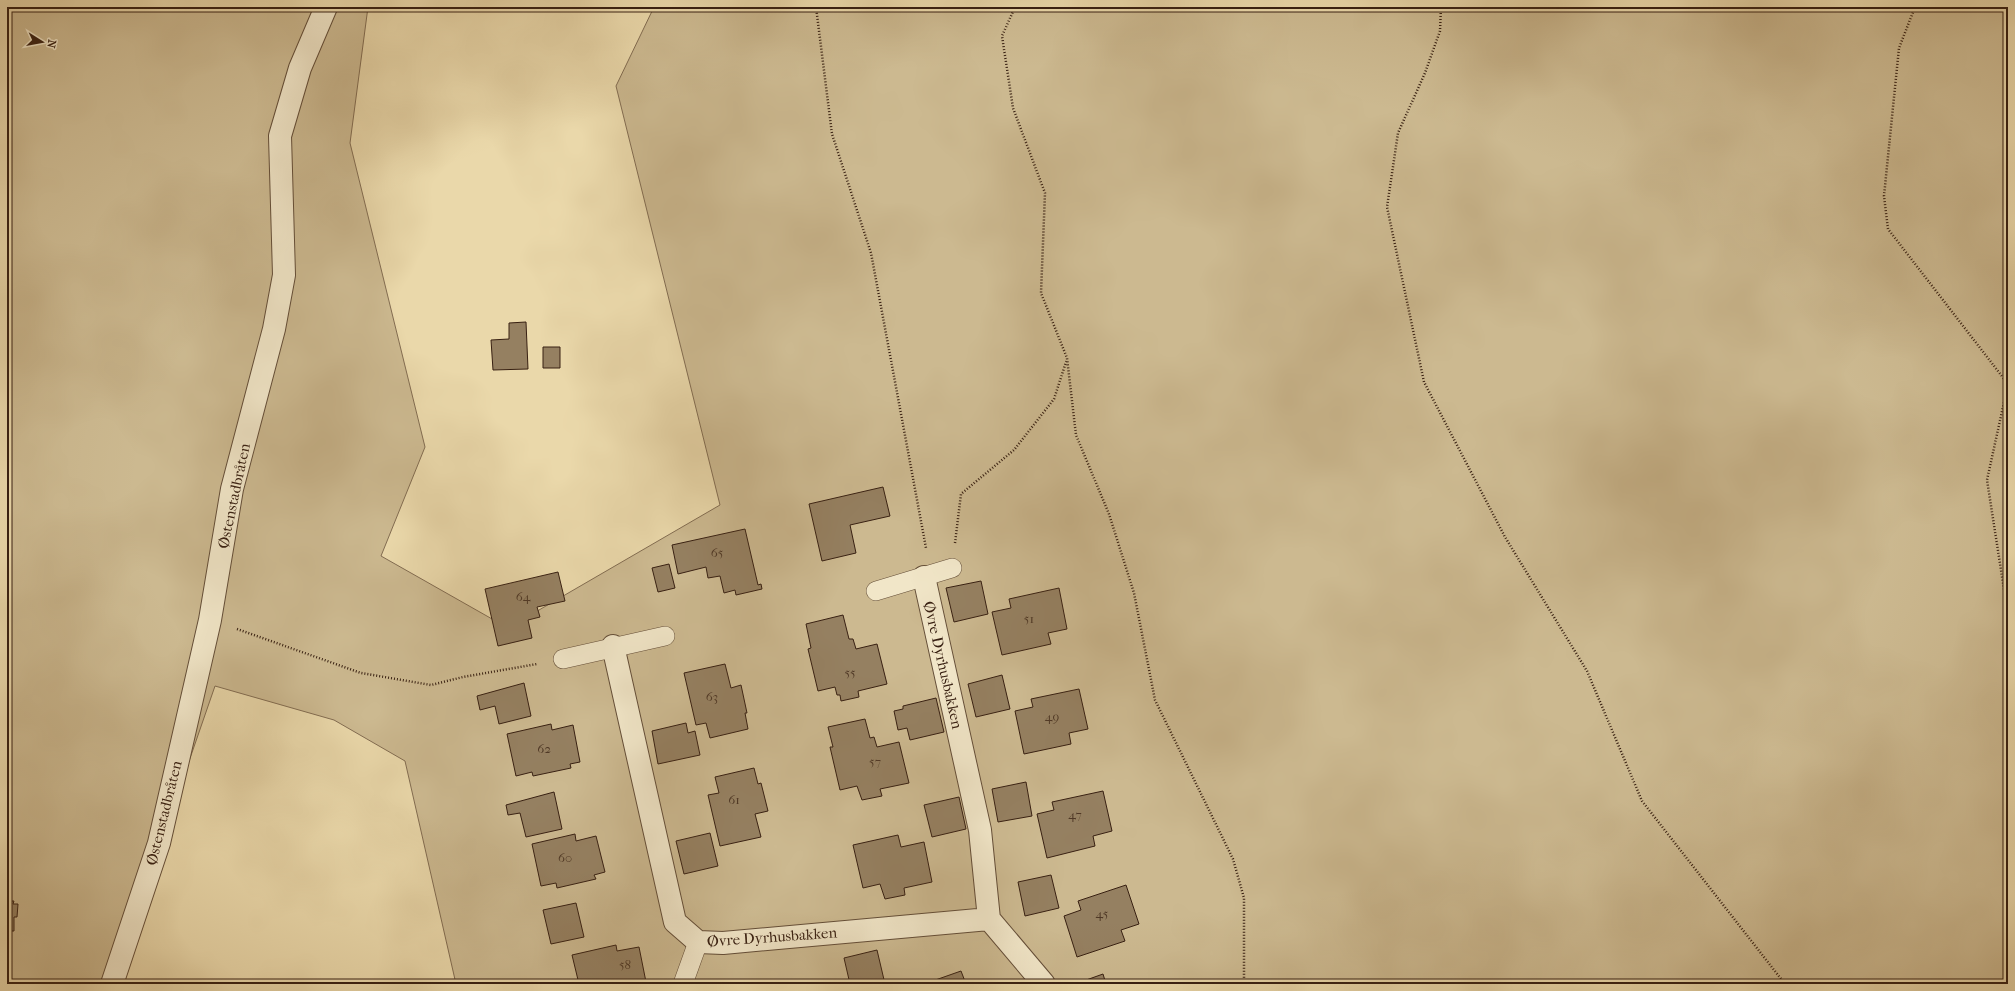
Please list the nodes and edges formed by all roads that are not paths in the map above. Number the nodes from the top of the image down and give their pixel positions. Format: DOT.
graph roads {
  1 [pos="326,7"];
  2 [pos="952,568"];
  3 [pos="927,575"];
  4 [pos="876,591"];
  5 [pos="665,636"];
  6 [pos="613,646"];
  7 [pos="563,659"];
  8 [pos="989,919"];
  9 [pos="698,942"];
  10 [pos="684,981"];
  11 [pos="112,984"];
  12 [pos="1044,984"];
  1 -- 11 [label="street, Østenstadbråten"];
  2 -- 3 [label="lane"];
  3 -- 4 [label="lane"];
  3 -- 8 [label="street, Øvre Dyrhusbakken"];
  5 -- 6 [label="lane"];
  6 -- 7 [label="lane"];
  6 -- 9 [label="street, Øvre Dyrhusbakken"];
  8 -- 9 [label="street, Øvre Dyrhusbakken"];
  8 -- 12 [label="street"];
  9 -- 10 [label="lane"];
}
